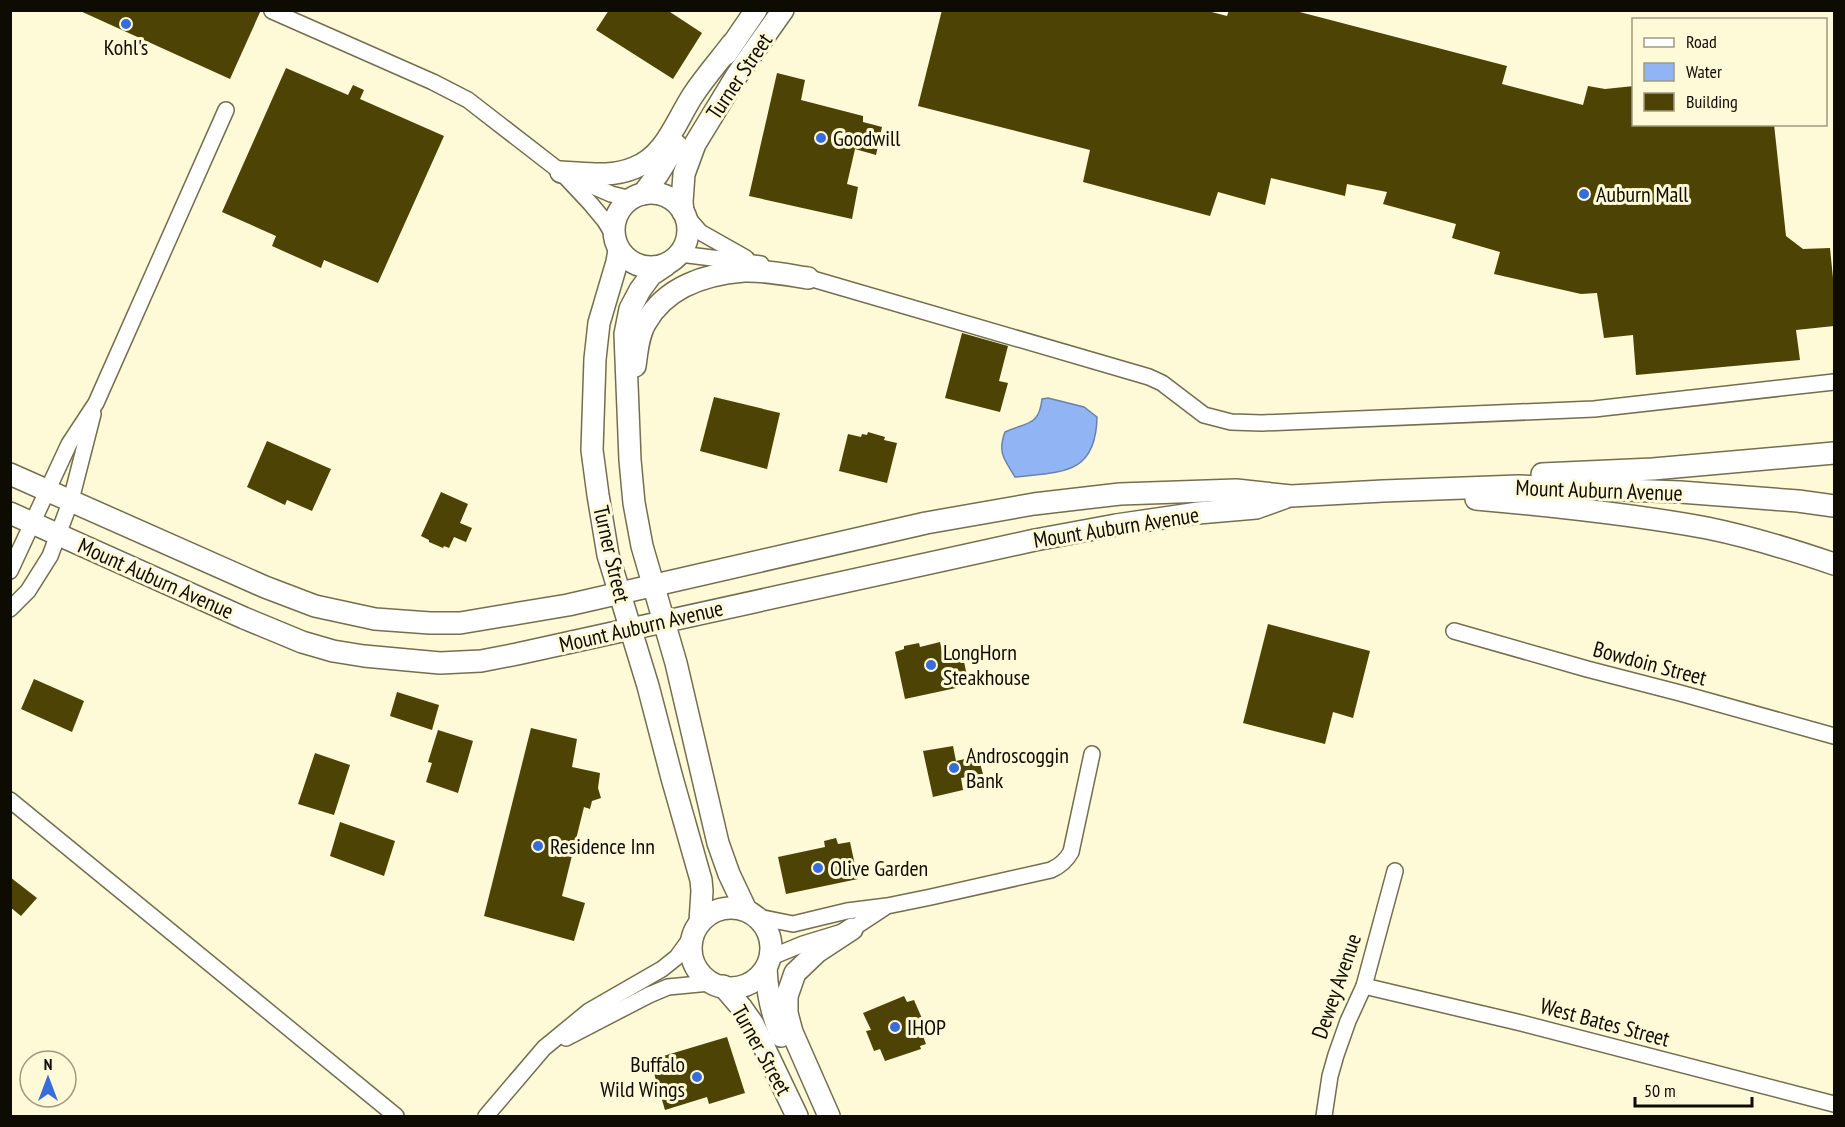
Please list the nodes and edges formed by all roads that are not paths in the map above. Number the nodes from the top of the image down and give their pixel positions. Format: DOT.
graph roads {
  1 [pos="756,10"];
  2 [pos="783,10"];
  3 [pos="272,11"];
  4 [pos="732,44"];
  5 [pos="226,110"];
  6 [pos="561,172"];
  7 [pos="637,196"];
  8 [pos="684,214"];
  9 [pos="616,243"];
  10 [pos="673,259"];
  11 [pos="754,262"];
  12 [pos="808,278"];
  13 [pos="1834,382"];
  14 [pos="96,403"];
  15 [pos="1834,453"];
  16 [pos="630,460"];
  17 [pos="10,474"];
  18 [pos="49,490"];
  19 [pos="1383,491"];
  20 [pos="1291,496"];
  21 [pos="71,500"];
  22 [pos="1834,506"];
  23 [pos="10,513"];
  24 [pos="33,523"];
  25 [pos="57,534"];
  26 [pos="1834,564"];
  27 [pos="10,571"];
  28 [pos="653,585"];
  29 [pos="620,592"];
  30 [pos="10,609"];
  31 [pos="664,622"];
  32 [pos="631,629"];
  33 [pos="1454,631"];
  34 [pos="1834,736"];
  35 [pos="1092,754"];
  36 [pos="10,800"];
  37 [pos="1395,871"];
  38 [pos="887,906"];
  39 [pos="752,914"];
  40 [pos="696,929"];
  41 [pos="852,929"];
  42 [pos="768,963"];
  43 [pos="717,984"];
  44 [pos="1364,986"];
  45 [pos="544,1048"];
  46 [pos="1834,1104"];
  47 [pos="396,1116"];
  48 [pos="486,1116"];
  49 [pos="797,1116"];
  50 [pos="816,1116"];
  51 [pos="829,1116"];
  52 [pos="1324,1116"];
  1 -- 4 [label="main road, Turner Street"];
  2 -- 8 [label="main road, Turner Street"];
  3 -- 6 [label="street"];
  4 -- 6 [label="main road"];
  4 -- 7 [label="main road, Turner Street"];
  5 -- 14 [label="street"];
  6 -- 7 [label="street"];
  6 -- 9 [label="street"];
  7 -- 8 [label="main road"];
  7 -- 9 [label="main road, Turner Street"];
  8 -- 10 [label="main road, Turner Street"];
  8 -- 11 [label="street"];
  9 -- 10 [label="main road"];
  9 -- 29 [label="main road, Turner Street"];
  10 -- 11 [label="street"];
  10 -- 16 [label="main road, Turner Street"];
  11 -- 12 [label="street"];
  12 -- 13 [label="street"];
  12 -- 16 [label="main road"];
  14 -- 18 [label="street"];
  14 -- 21 [label="street"];
  15 -- 19 [label="main road"];
  16 -- 28 [label="main road, Turner Street"];
  17 -- 18 [label="main road, Mount Auburn Avenue"];
  18 -- 21 [label="main road, Mount Auburn Avenue"];
  18 -- 24 [label="street"];
  19 -- 20 [label="main road, Mount Auburn Avenue"];
  19 -- 22 [label="main road, Mount Auburn Avenue"];
  19 -- 26 [label="main road"];
  20 -- 28 [label="main road, Mount Auburn Avenue"];
  20 -- 31 [label="main road, Mount Auburn Avenue"];
  21 -- 25 [label="street"];
  21 -- 29 [label="main road, Mount Auburn Avenue"];
  23 -- 24 [label="main road, Mount Auburn Avenue"];
  24 -- 25 [label="main road, Mount Auburn Avenue"];
  24 -- 27 [label="street"];
  25 -- 30 [label="street"];
  25 -- 32 [label="main road, Mount Auburn Avenue"];
  28 -- 29 [label="main road, Mount Auburn Avenue"];
  28 -- 31 [label="main road, Turner Street"];
  29 -- 32 [label="main road, Turner Street"];
  31 -- 32 [label="main road, Mount Auburn Avenue"];
  31 -- 39 [label="main road, Turner Street"];
  32 -- 40 [label="main road, Turner Street"];
  33 -- 34 [label="street, Bowdoin Street"];
  35 -- 38 [label="street"];
  36 -- 47 [label="street"];
  37 -- 44 [label="street, Dewey Avenue"];
  38 -- 39 [label="street"];
  38 -- 41 [label="street"];
  39 -- 40 [label="main road"];
  39 -- 42 [label="main road"];
  40 -- 43 [label="main road"];
  40 -- 45 [label="street"];
  41 -- 42 [label="street"];
  41 -- 51 [label="main road"];
  42 -- 43 [label="main road"];
  42 -- 50 [label="main road, Turner Street"];
  43 -- 45 [label="street"];
  43 -- 49 [label="main road, Turner Street"];
  44 -- 46 [label="street, West Bates Street"];
  44 -- 52 [label="street, Dewey Avenue"];
  45 -- 48 [label="street"];
}
